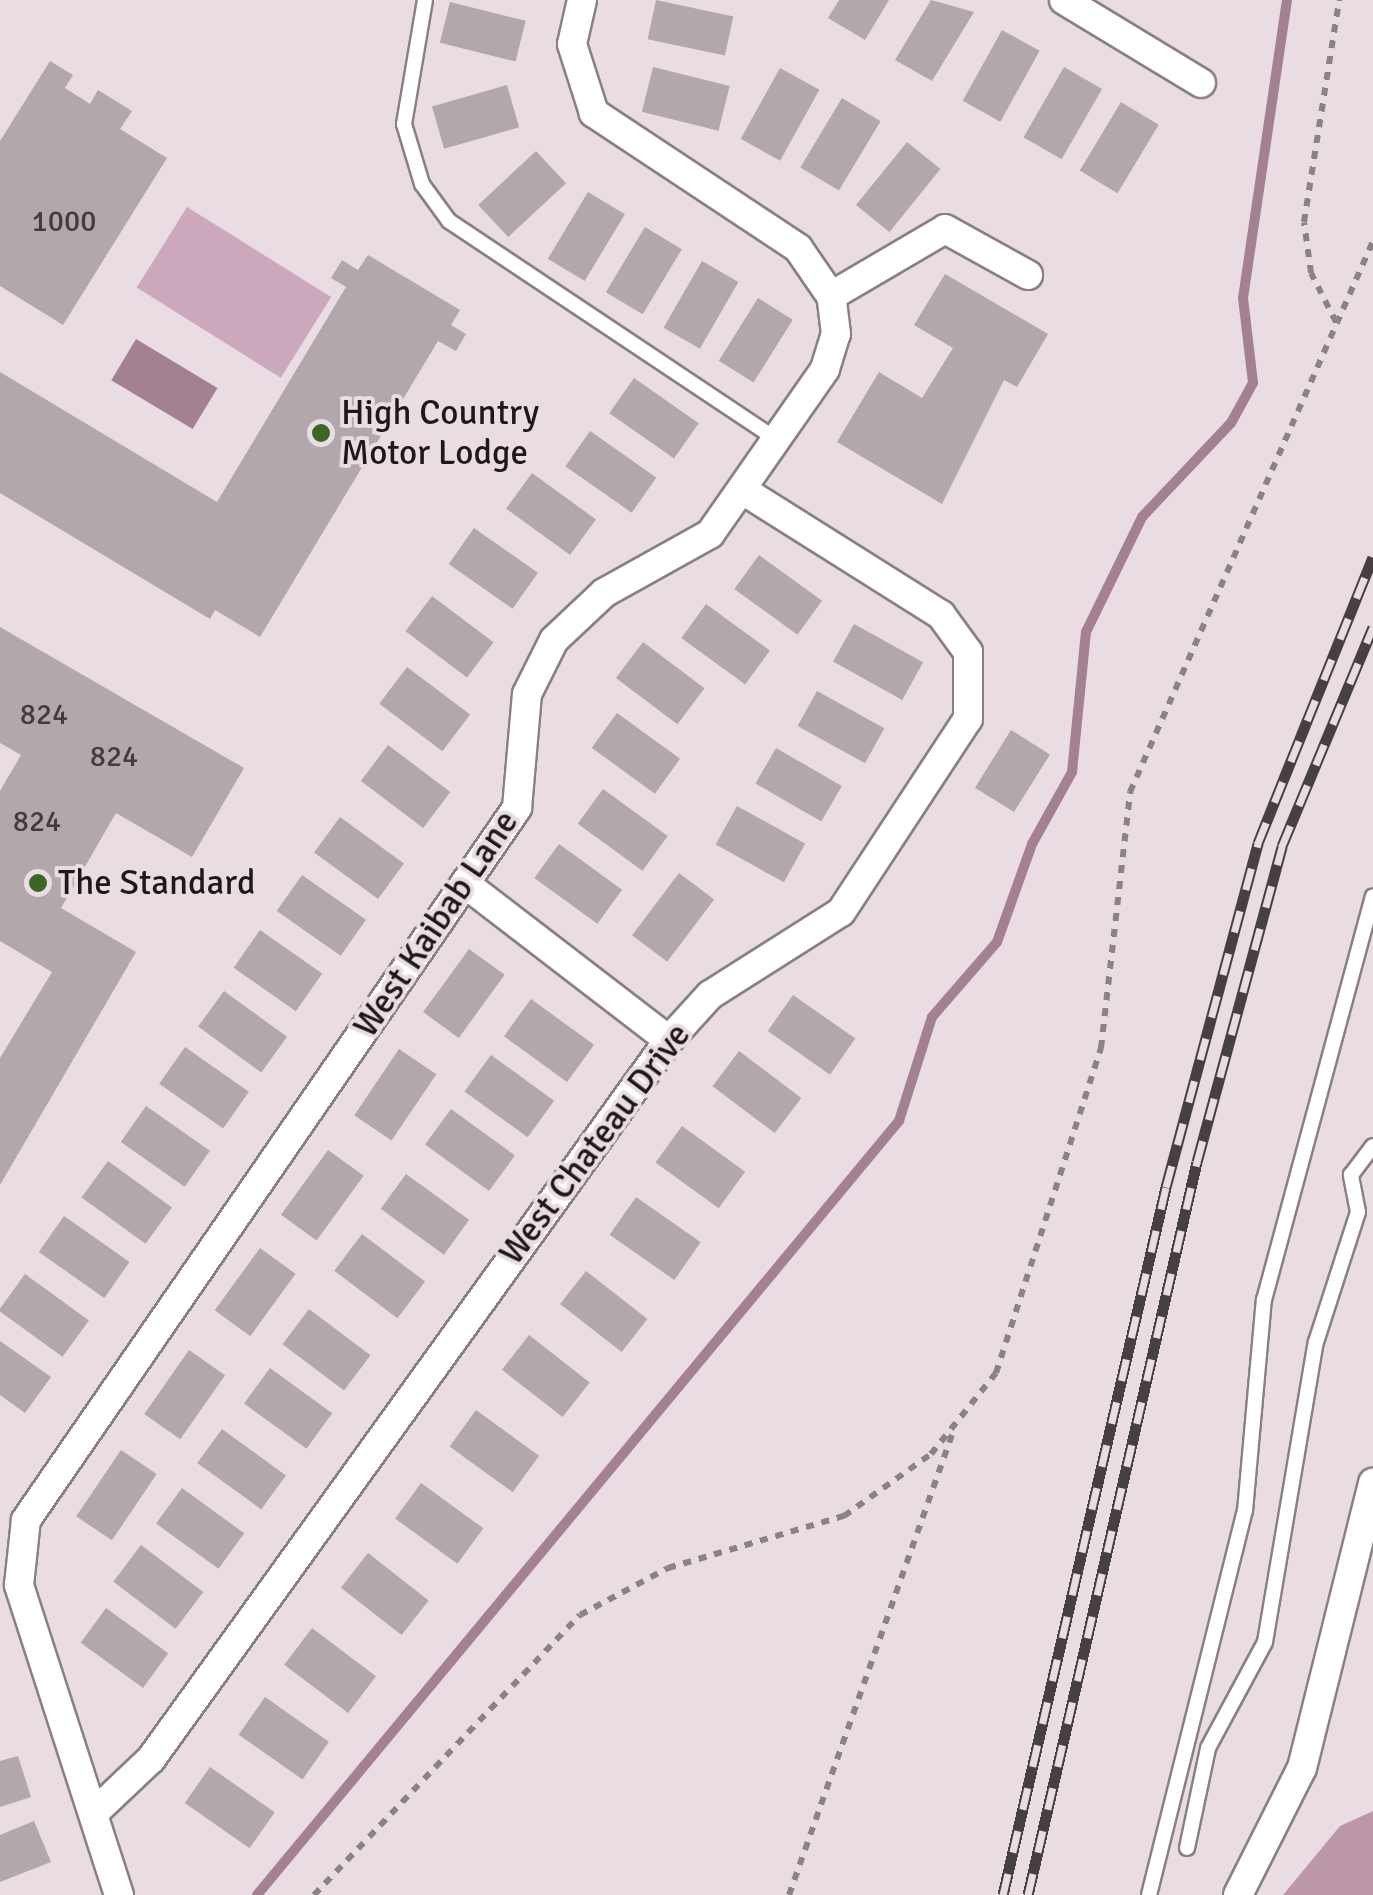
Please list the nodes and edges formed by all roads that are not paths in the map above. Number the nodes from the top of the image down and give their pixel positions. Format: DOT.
graph roads {
  1 [pos="425,0"];
  2 [pos="582,0"];
  3 [pos="1064,0"];
  4 [pos="1201,83"];
  5 [pos="1028,275"];
  6 [pos="831,296"];
  7 [pos="778,440"];
  8 [pos="744,491"];
  9 [pos="468,886"];
  10 [pos="1373,896"];
  11 [pos="668,1040"];
  12 [pos="1373,1146"];
  13 [pos="1373,1483"];
  14 [pos="96,1811"];
  15 [pos="1187,1848"];
  16 [pos="119,1895"];
  17 [pos="1150,1895"];
  18 [pos="1238,1895"];
  1 -- 7 [label="lane"];
  2 -- 6 [label="street"];
  3 -- 4 [label="street"];
  5 -- 6 [label="street"];
  6 -- 7 [label="street, West Kaibab Lane"];
  7 -- 8 [label="street, West Kaibab Lane"];
  8 -- 9 [label="street, West Kaibab Lane"];
  8 -- 11 [label="street, West Chateau Drive"];
  9 -- 11 [label="street"];
  9 -- 14 [label="street, West Kaibab Lane"];
  10 -- 17 [label="lane"];
  11 -- 14 [label="street, West Chateau Drive"];
  12 -- 15 [label="lane"];
  13 -- 18 [label="street"];
  14 -- 16 [label="street"];
}
